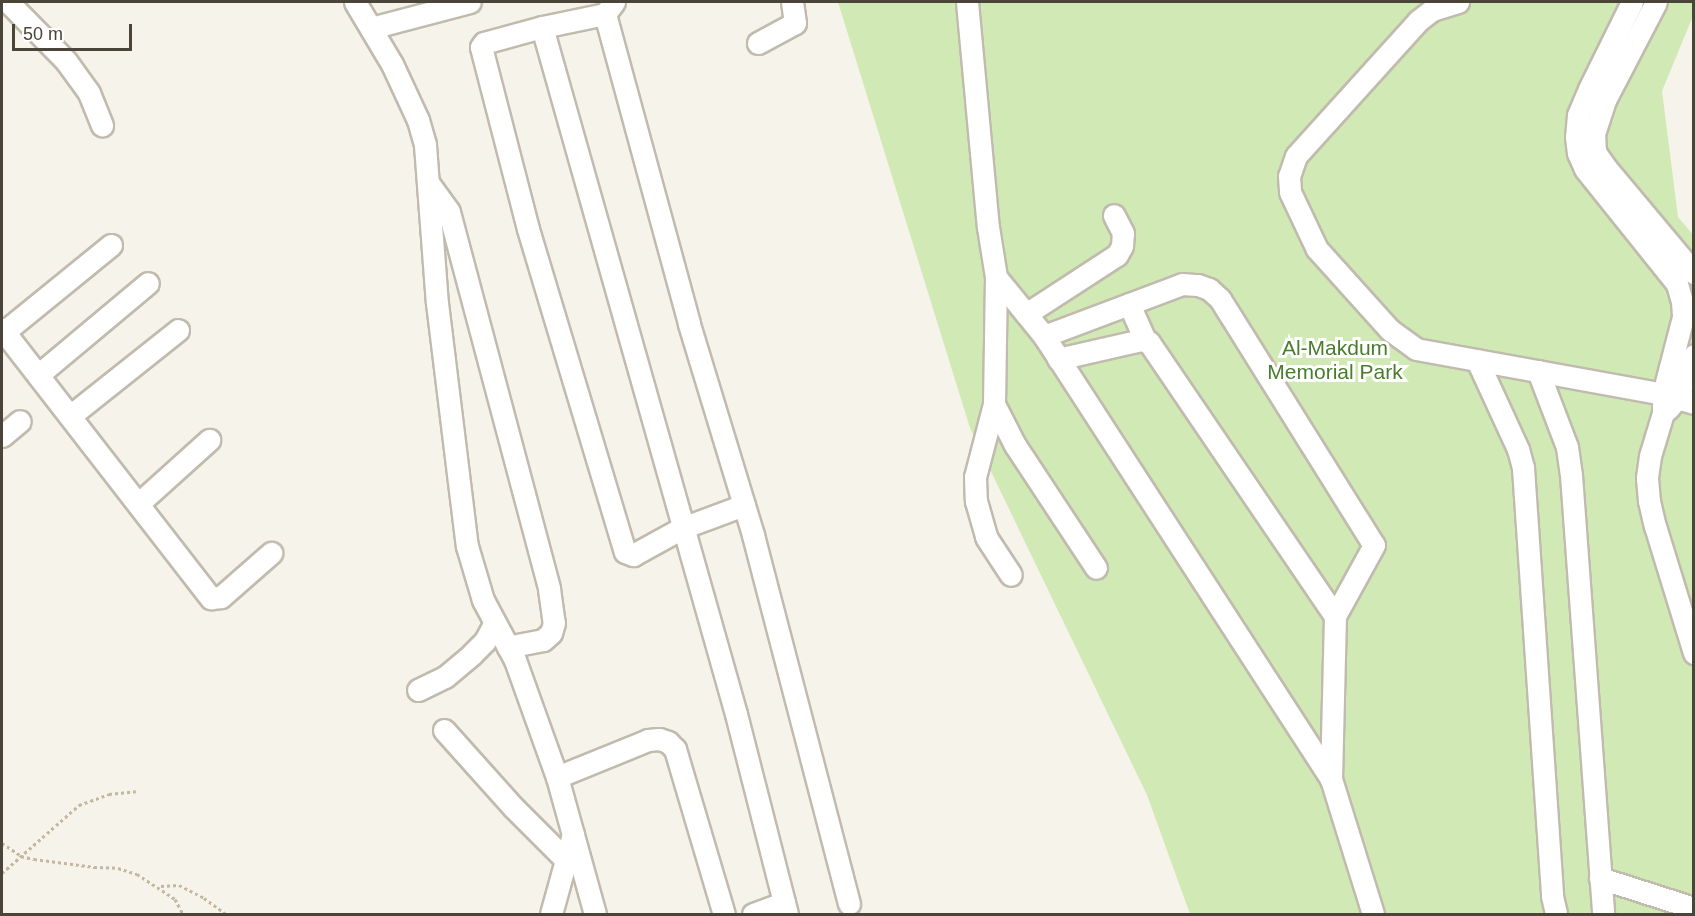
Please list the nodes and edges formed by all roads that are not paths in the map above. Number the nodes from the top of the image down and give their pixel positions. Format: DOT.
graph roads {
  1 [pos="8,2"];
  2 [pos="355,2"];
  3 [pos="470,2"];
  4 [pos="792,2"];
  5 [pos="968,2"];
  6 [pos="1458,2"];
  7 [pos="1632,2"];
  8 [pos="1656,2"];
  9 [pos="434,6"];
  10 [pos="610,8"];
  11 [pos="542,27"];
  12 [pos="371,28"];
  13 [pos="758,43"];
  14 [pos="102,125"];
  15 [pos="429,183"];
  16 [pos="1114,215"];
  17 [pos="111,244"];
  18 [pos="1694,273"];
  19 [pos="996,278"];
  20 [pos="148,283"];
  21 [pos="1129,304"];
  22 [pos="1026,314"];
  23 [pos="178,330"];
  24 [pos="3,331"];
  25 [pos="1044,336"];
  26 [pos="1145,340"];
  27 [pos="1694,355"];
  28 [pos="1058,359"];
  29 [pos="1477,360"];
  30 [pos="1538,371"];
  31 [pos="38,375"];
  32 [pos="1674,402"];
  33 [pos="994,404"];
  34 [pos="70,416"];
  35 [pos="20,421"];
  36 [pos="2,436"];
  37 [pos="209,440"];
  38 [pos="138,504"];
  39 [pos="744,505"];
  40 [pos="682,528"];
  41 [pos="271,553"];
  42 [pos="1096,568"];
  43 [pos="1011,574"];
  44 [pos="1335,616"];
  45 [pos="494,624"];
  46 [pos="508,647"];
  47 [pos="1694,652"];
  48 [pos="418,690"];
  49 [pos="444,730"];
  50 [pos="557,777"];
  51 [pos="1332,780"];
  52 [pos="573,833"];
  53 [pos="566,860"];
  54 [pos="1600,878"];
  55 [pos="849,904"];
  56 [pos="1694,908"];
  57 [pos="786,909"];
  58 [pos="551,915"];
  59 [pos="595,915"];
  60 [pos="724,915"];
  61 [pos="753,915"];
  62 [pos="1373,915"];
  63 [pos="1556,915"];
  64 [pos="1603,915"];
  1 -- 14 [label="street"];
  2 -- 12 [label="street"];
  3 -- 9 [label="street"];
  4 -- 13 [label="street"];
  5 -- 19 [label="street"];
  6 -- 29 [label="street"];
  7 -- 32 [label="street"];
  8 -- 18 [label="street"];
  9 -- 12 [label="street"];
  10 -- 11 [label="street"];
  10 -- 39 [label="street"];
  11 -- 40 [label="street"];
  11 -- 40 [label="street"];
  12 -- 15 [label="street"];
  15 -- 45 [label="street"];
  15 -- 46 [label="street"];
  16 -- 22 [label="street"];
  17 -- 24 [label="street"];
  19 -- 22 [label="street"];
  19 -- 33 [label="street"];
  20 -- 31 [label="street"];
  21 -- 25 [label="street"];
  21 -- 26 [label="street"];
  21 -- 44 [label="street"];
  22 -- 25 [label="street"];
  23 -- 34 [label="street"];
  24 -- 31 [label="street"];
  25 -- 28 [label="street"];
  26 -- 28 [label="street"];
  26 -- 44 [label="street"];
  27 -- 32 [label="street"];
  28 -- 51 [label="street"];
  29 -- 30 [label="street"];
  29 -- 63 [label="street"];
  30 -- 32 [label="street"];
  30 -- 54 [label="street"];
  31 -- 34 [label="street"];
  32 -- 47 [label="street"];
  33 -- 42 [label="street"];
  33 -- 43 [label="street"];
  34 -- 38 [label="street"];
  35 -- 36 [label="street"];
  37 -- 38 [label="street"];
  38 -- 41 [label="street"];
  39 -- 40 [label="street"];
  39 -- 55 [label="street"];
  40 -- 57 [label="street"];
  44 -- 51 [label="street"];
  45 -- 46 [label="street"];
  45 -- 48 [label="street"];
  46 -- 50 [label="street"];
  49 -- 53 [label="street"];
  50 -- 52 [label="street"];
  50 -- 60 [label="street"];
  51 -- 62 [label="street"];
  52 -- 53 [label="street"];
  52 -- 59 [label="street"];
  53 -- 58 [label="street"];
  54 -- 56 [label="street"];
  54 -- 64 [label="street"];
  57 -- 61 [label="street"];
}
